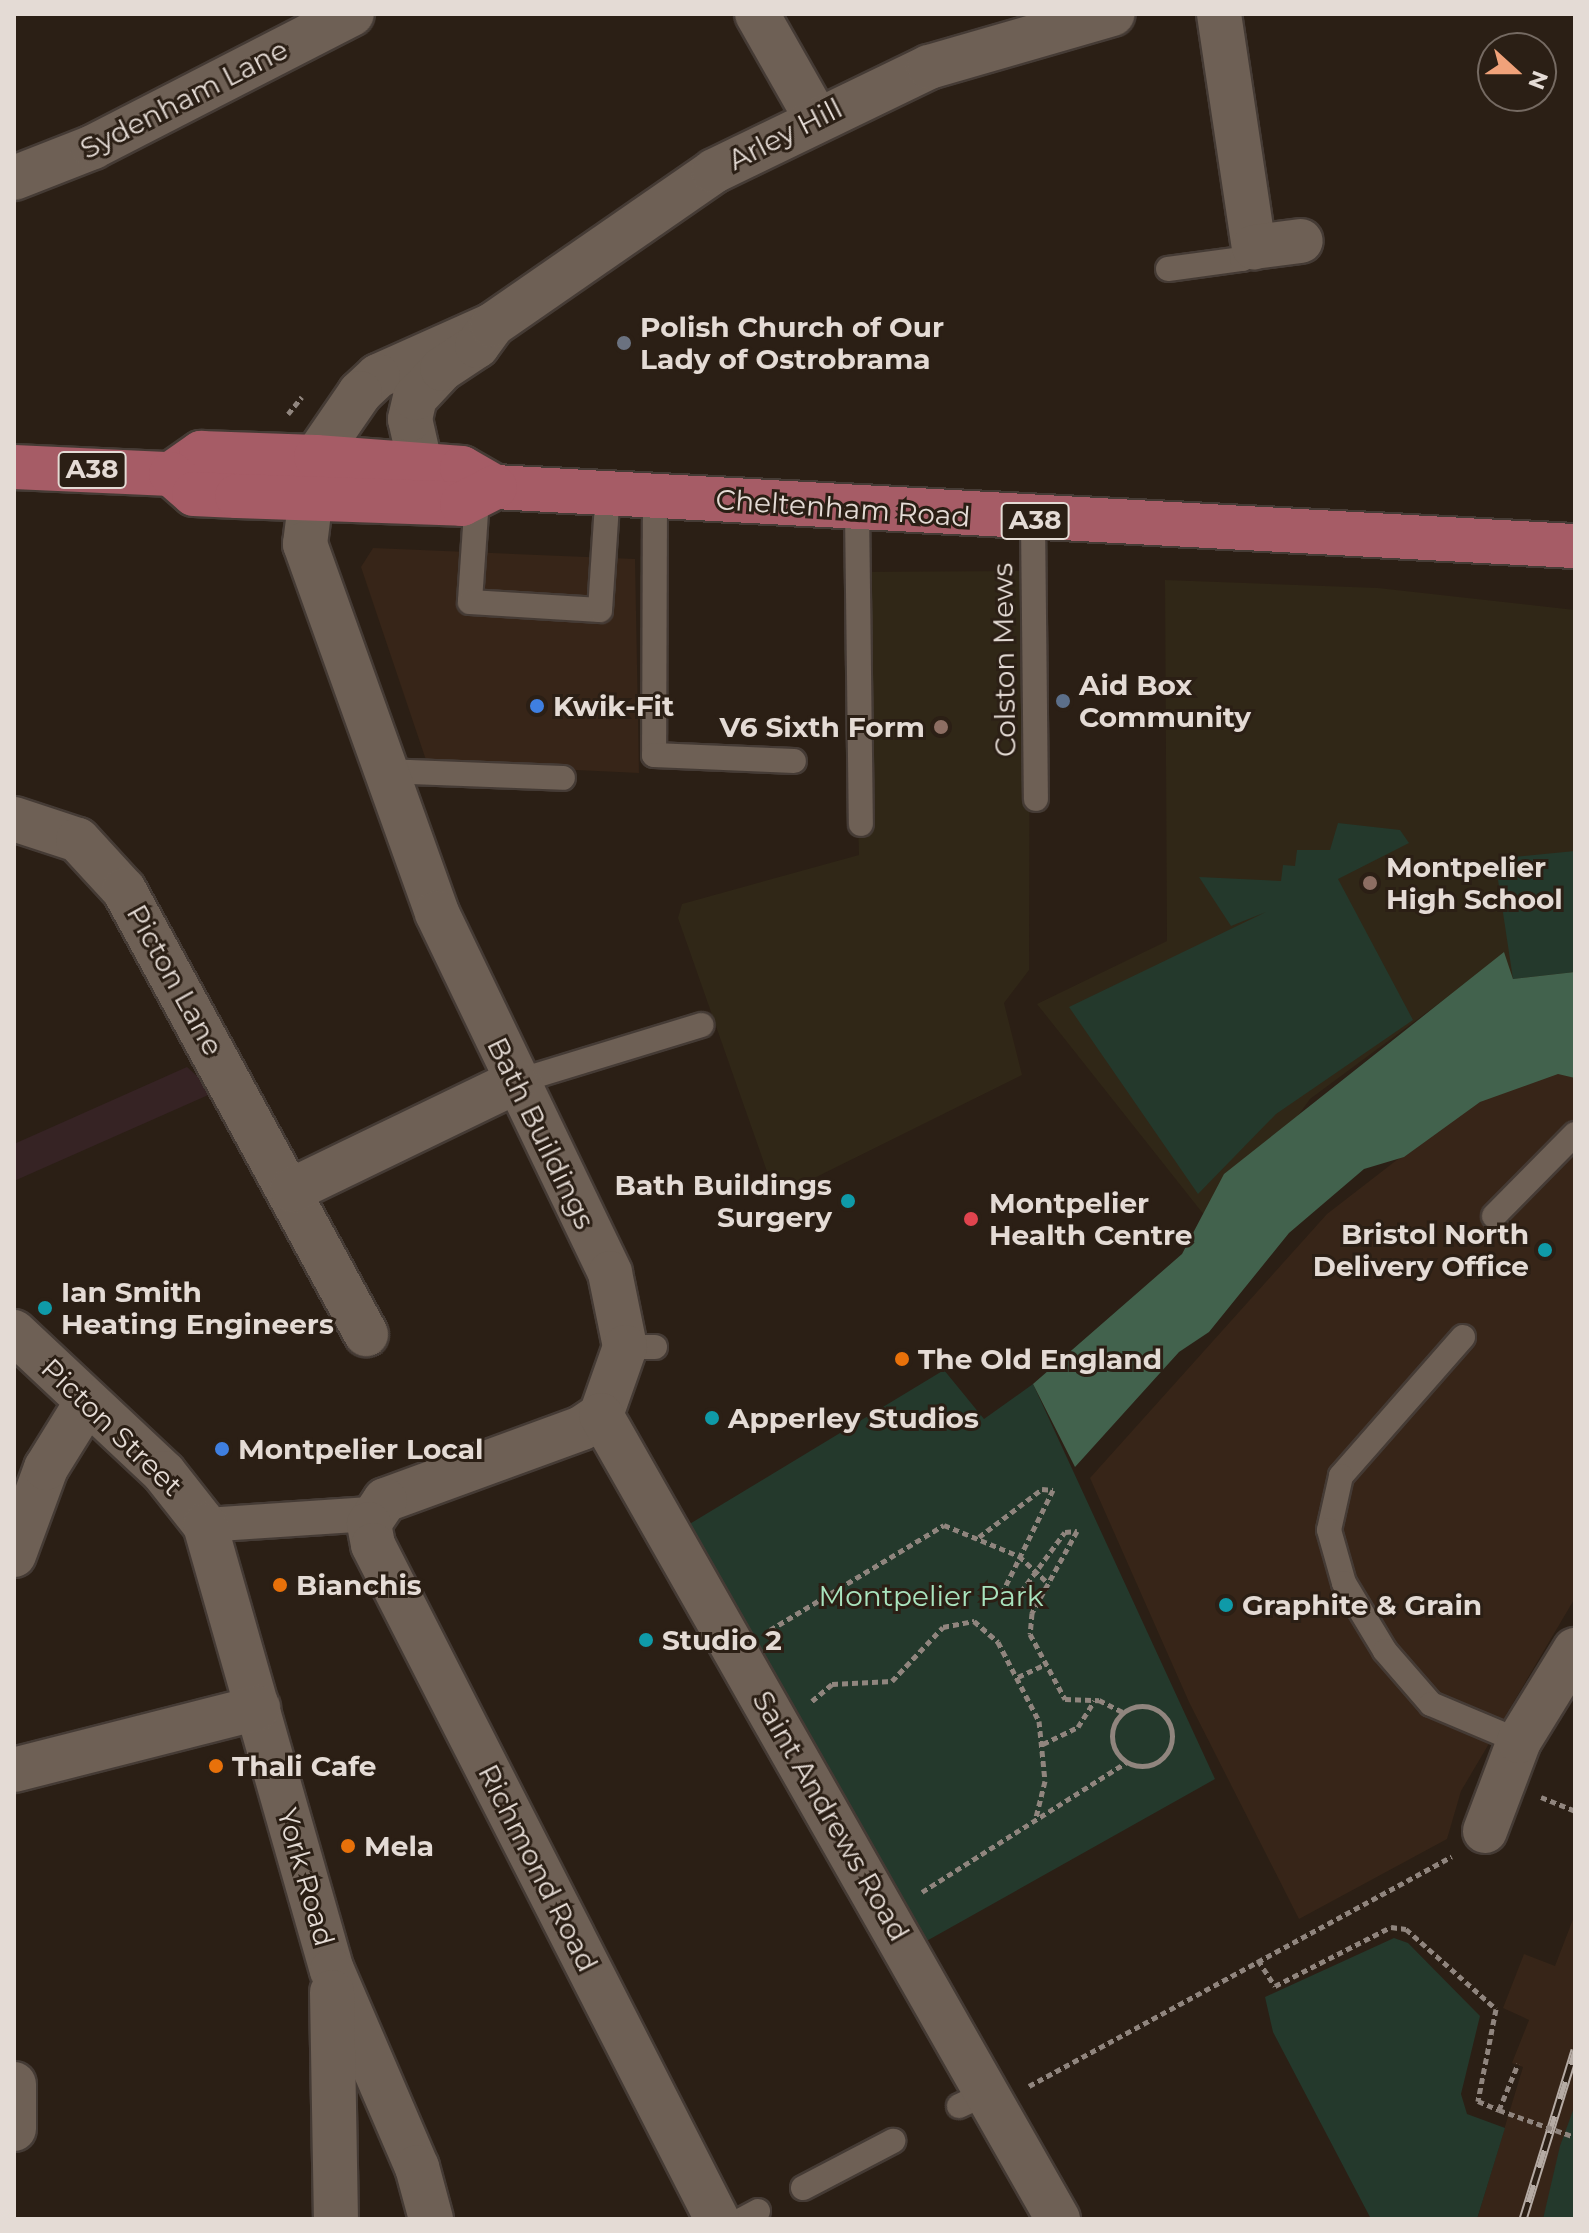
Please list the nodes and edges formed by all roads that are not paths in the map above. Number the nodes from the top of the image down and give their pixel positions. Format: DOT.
graph roads {
  1 [pos="352,14"];
  2 [pos="757,14"];
  3 [pos="1113,14"];
  4 [pos="1219,14"];
  5 [pos="815,116"];
  6 [pos="14,178"];
  7 [pos="1301,241"];
  8 [pos="1254,247"];
  9 [pos="1168,269"];
  10 [pos="492,325"];
  11 [pos="420,463"];
  12 [pos="14,467"];
  13 [pos="311,477"];
  14 [pos="608,491"];
  15 [pos="486,492"];
  16 [pos="655,495"];
  17 [pos="857,509"];
  18 [pos="1033,521"];
  19 [pos="1575,546"];
  20 [pos="794,761"];
  21 [pos="384,771"];
  22 [pos="563,778"];
  23 [pos="1036,799"];
  24 [pos="14,819"];
  25 [pos="861,824"];
  26 [pos="701,1025"];
  27 [pos="515,1082"];
  28 [pos="1575,1134"];
  29 [pos="292,1190"];
  30 [pos="1494,1216"];
  31 [pos="14,1332"];
  32 [pos="366,1334"];
  33 [pos="1463,1337"];
  34 [pos="87,1402"];
  35 [pos="601,1415"];
  36 [pos="372,1514"];
  37 [pos="205,1525"];
  38 [pos="14,1555"];
  39 [pos="1575,1650"];
  40 [pos="258,1708"];
  41 [pos="1519,1741"];
  42 [pos="17,1779"];
  43 [pos="1485,1831"];
  44 [pos="332,1970"];
  45 [pos="14,2084"];
  46 [pos="14,2129"];
  47 [pos="893,2141"];
  48 [pos="803,2188"];
  49 [pos="740,2216"];
  50 [pos="336,2219"];
  51 [pos="431,2219"];
  52 [pos="1058,2219"];
  1 -- 6 [label="street, Sydenham Lane"];
  2 -- 5 [label="street"];
  3 -- 5 [label="street, Arley Hill"];
  4 -- 8 [label="street"];
  5 -- 10 [label="street, Arley Hill"];
  7 -- 8 [label="street"];
  8 -- 9 [label="lane"];
  10 -- 11 [label="street, Arley Hill"];
  10 -- 13 [label="street, Arley Hill"];
  11 -- 13 [label="main road, Cheltenham Road / A38"];
  11 -- 15 [label="main road, Cheltenham Road / A38"];
  12 -- 13 [label="main road, Cheltenham Road / A38"];
  13 -- 15 [label="main road, Cheltenham Road / A38"];
  13 -- 21 [label="street, Bath Buildings"];
  14 -- 15 [label="main road, Cheltenham Road / A38"];
  14 -- 15 [label="lane"];
  14 -- 16 [label="main road, Cheltenham Road / A38"];
  16 -- 17 [label="main road, Cheltenham Road / A38"];
  16 -- 20 [label="lane"];
  17 -- 18 [label="main road, Cheltenham Road / A38"];
  17 -- 25 [label="lane"];
  18 -- 19 [label="main road, Cheltenham Road / A38"];
  18 -- 23 [label="lane, Colston Mews"];
  21 -- 22 [label="lane"];
  21 -- 27 [label="street, Bath Buildings"];
  24 -- 29 [label="street, Picton Lane"];
  26 -- 27 [label="lane"];
  27 -- 29 [label="street"];
  27 -- 35 [label="street, Bath Buildings"];
  28 -- 30 [label="lane"];
  29 -- 32 [label="street, Picton Lane"];
  31 -- 34 [label="street, Picton Street"];
  33 -- 41 [label="lane"];
  34 -- 37 [label="street, Picton Street"];
  34 -- 38 [label="street"];
  35 -- 36 [label="street"];
  35 -- 52 [label="street, Saint Andrews Road"];
  36 -- 37 [label="street"];
  36 -- 49 [label="street, Richmond Road"];
  37 -- 40 [label="street, York Road"];
  39 -- 41 [label="street"];
  40 -- 42 [label="street"];
  40 -- 44 [label="street, York Road"];
  41 -- 43 [label="street"];
  44 -- 50 [label="street"];
  44 -- 51 [label="street, York Road"];
  45 -- 46 [label="street"];
  47 -- 48 [label="lane"];
}
